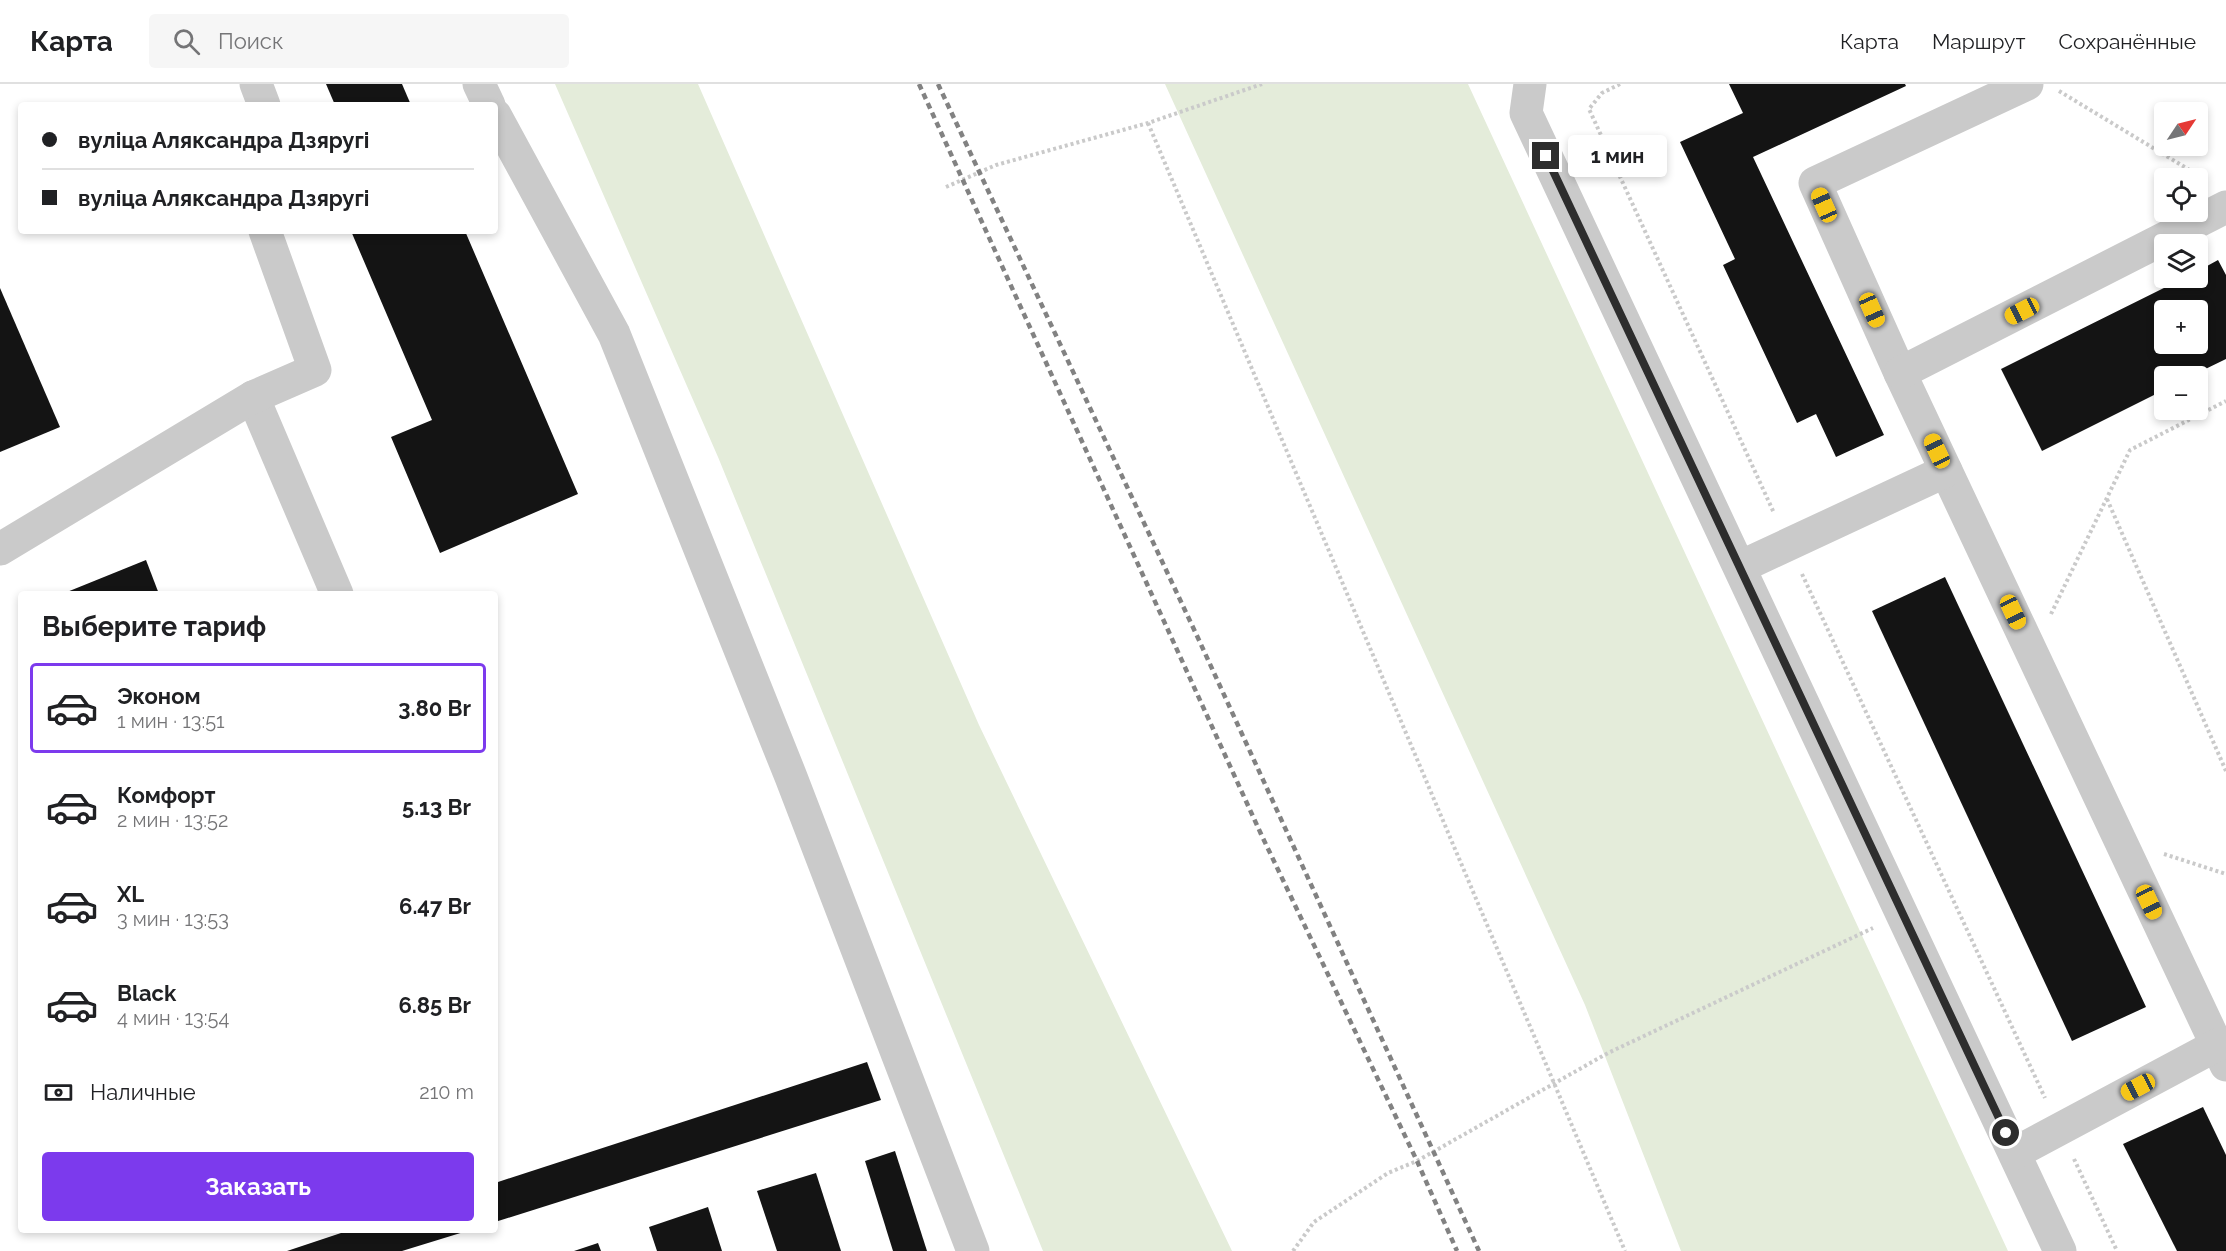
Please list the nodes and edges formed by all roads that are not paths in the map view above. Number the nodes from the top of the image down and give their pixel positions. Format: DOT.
graph roads {
  1 [pos="256,84"];
  2 [pos="479,84"];
  3 [pos="1530,84"];
  4 [pos="2042,87"];
  5 [pos="1988,92"];
  6 [pos="263,102"];
  7 [pos="488,102"];
  8 [pos="498,121"];
  9 [pos="2226,207"];
  10 [pos="266,234"];
  11 [pos="1900,373"];
  12 [pos="253,397"];
  13 [pos="1946,471"];
  14 [pos="0,549"];
  15 [pos="1740,567"];
  16 [pos="336,591"];
  17 [pos="2222,1055"];
  18 [pos="2015,1153"];
  19 [pos="973,1251"];
  20 [pos="2060,1251"];
  1 -- 6 [label="street"];
  2 -- 7 [label="street"];
  3 -- 15 [label="street"];
  4 -- 5 [label="street"];
  5 -- 11 [label="street"];
  8 -- 19 [label="street"];
  9 -- 11 [label="street"];
  10 -- 12 [label="street"];
  11 -- 13 [label="street"];
  12 -- 14 [label="street"];
  12 -- 16 [label="street"];
  13 -- 15 [label="street"];
  13 -- 17 [label="street"];
  15 -- 18 [label="street"];
  17 -- 18 [label="street"];
  18 -- 20 [label="street"];
}
